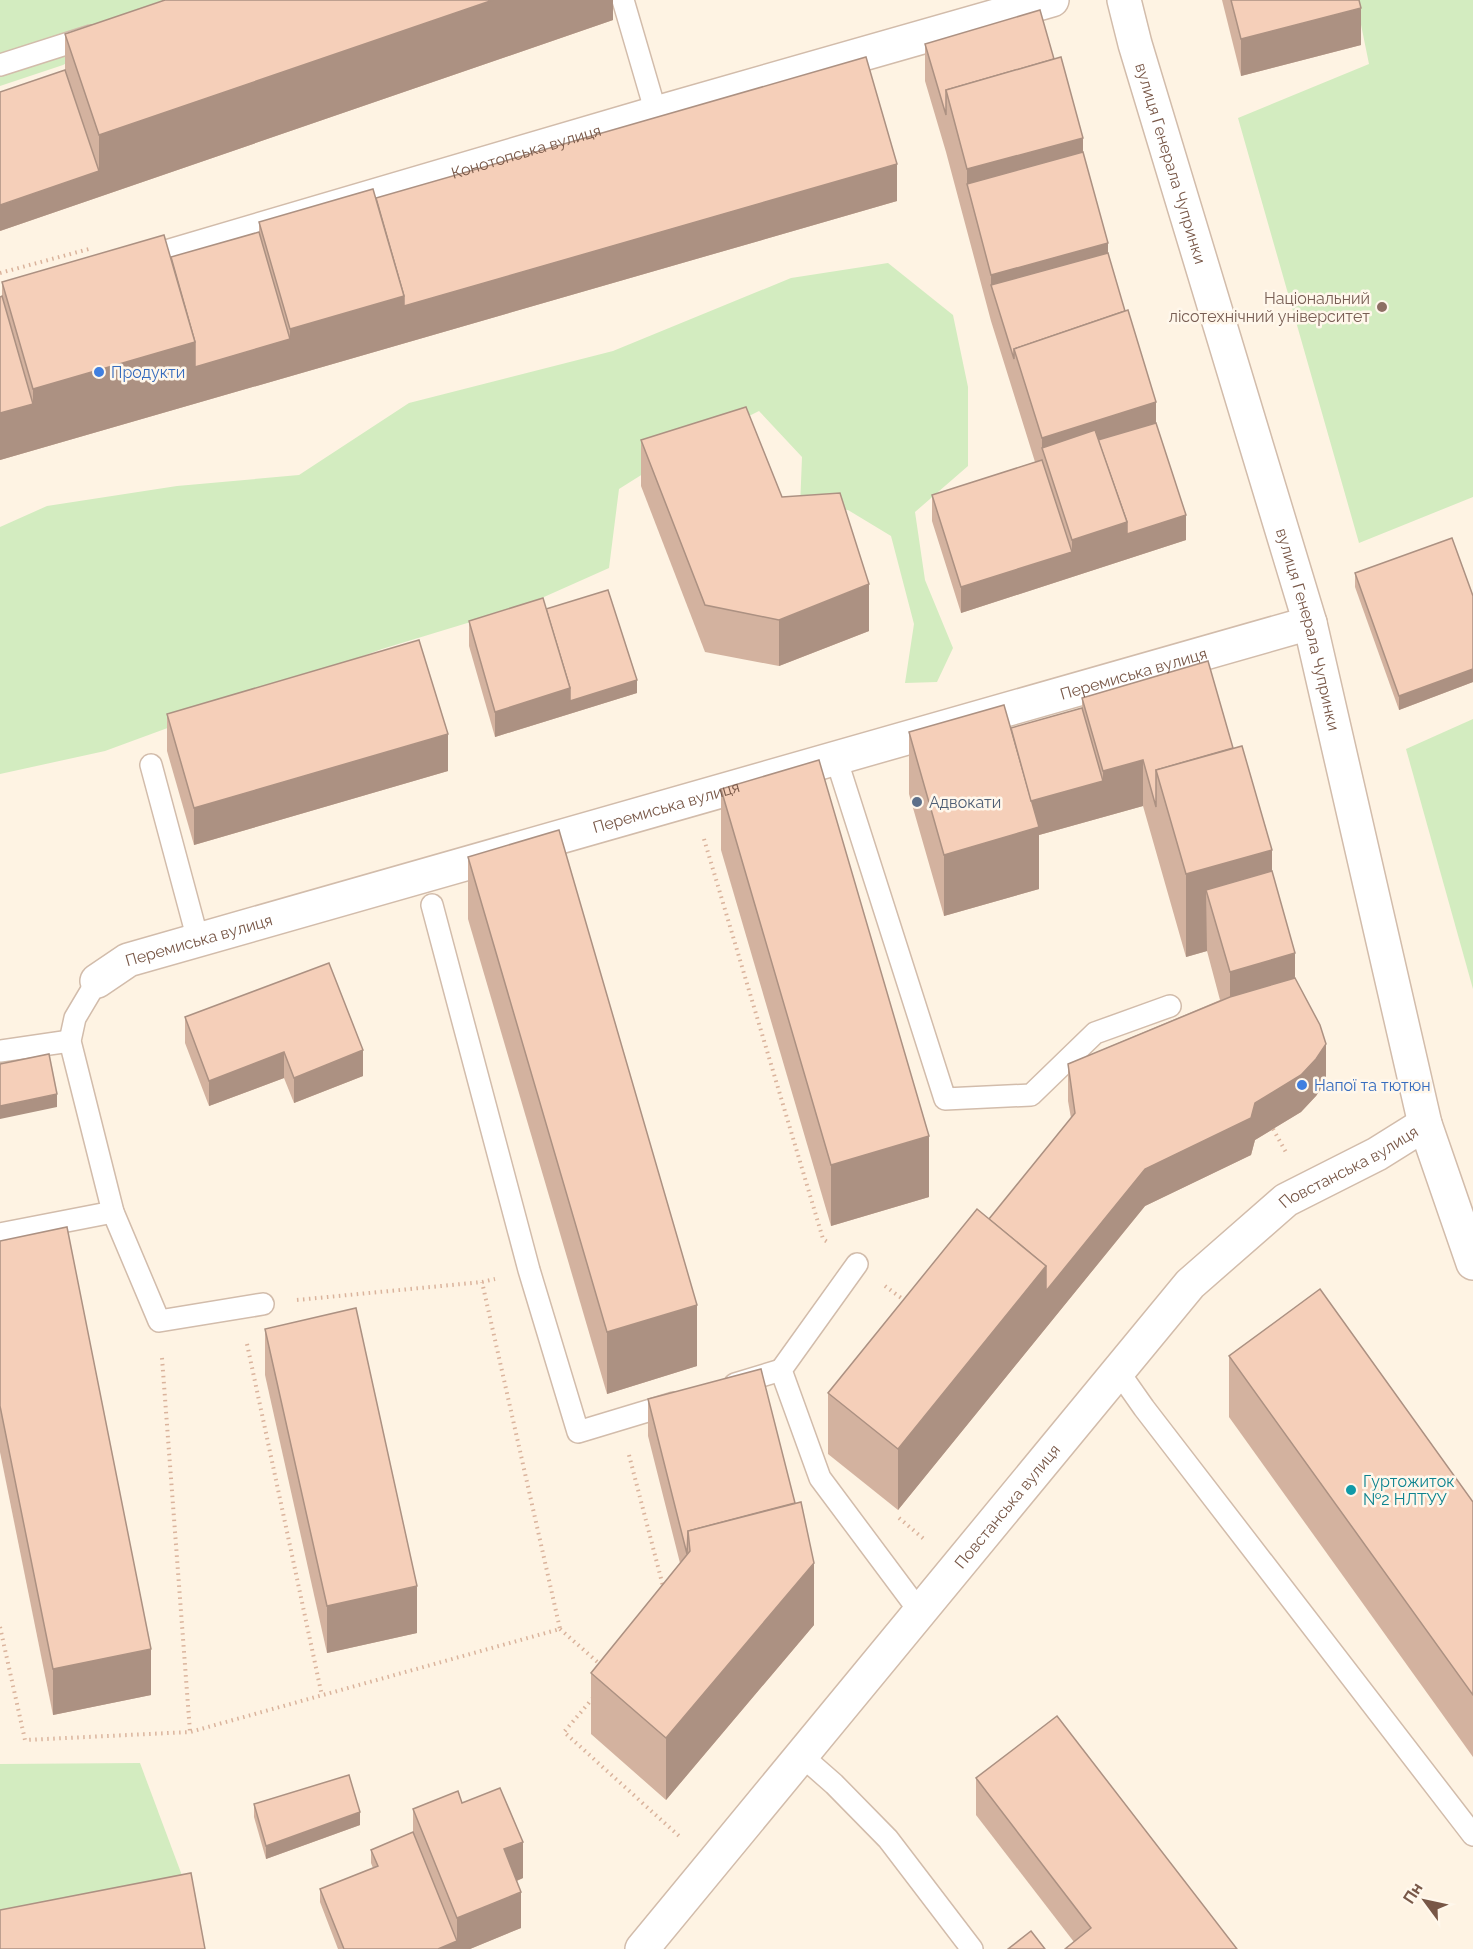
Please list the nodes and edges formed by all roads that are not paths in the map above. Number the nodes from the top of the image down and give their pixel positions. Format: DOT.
graph roads {
  1 [pos="623,0"];
  2 [pos="1052,0"];
  3 [pos="1124,0"];
  4 [pos="111,29"];
  5 [pos="0,66"];
  6 [pos="656,113"];
  7 [pos="103,276"];
  8 [pos="1310,623"];
  9 [pos="836,758"];
  10 [pos="151,765"];
  11 [pos="432,905"];
  12 [pos="198,940"];
  13 [pos="97,981"];
  14 [pos="1170,1006"];
  15 [pos="70,1041"];
  16 [pos="0,1051"];
  17 [pos="1425,1124"];
  18 [pos="113,1212"];
  19 [pos="0,1234"];
  20 [pos="1473,1263"];
  21 [pos="857,1264"];
  22 [pos="263,1304"];
  23 [pos="781,1370"];
  24 [pos="1118,1371"];
  25 [pos="717,1390"];
  26 [pos="695,1396"];
  27 [pos="920,1612"];
  28 [pos="802,1756"];
  29 [pos="1473,1835"];
  30 [pos="642,1949"];
  31 [pos="972,1949"];
  1 -- 6 [label="lane"];
  2 -- 6 [label="street, Конотопська вулиця"];
  3 -- 8 [label="street, вулиця Генерала Чупринки"];
  4 -- 5 [label="lane"];
  6 -- 7 [label="street, Конотопська вулиця"];
  8 -- 9 [label="street, Перемиська вулиця"];
  8 -- 17 [label="street, вулиця Генерала Чупринки"];
  9 -- 12 [label="street, Перемиська вулиця"];
  9 -- 14 [label="lane"];
  10 -- 12 [label="lane"];
  11 -- 26 [label="lane"];
  12 -- 13 [label="street, Перемиська вулиця"];
  13 -- 15 [label="lane"];
  15 -- 16 [label="lane"];
  15 -- 18 [label="lane"];
  17 -- 20 [label="street, вулиця Генерала Чупринки"];
  17 -- 24 [label="street, Повстанська вулиця"];
  18 -- 19 [label="lane"];
  18 -- 22 [label="lane"];
  21 -- 23 [label="lane"];
  23 -- 25 [label="lane"];
  23 -- 27 [label="lane"];
  24 -- 27 [label="street, Повстанська вулиця"];
  24 -- 29 [label="lane"];
  27 -- 28 [label="street, Повстанська вулиця"];
  28 -- 30 [label="street, Повстанська вулиця"];
  28 -- 31 [label="lane"];
}
